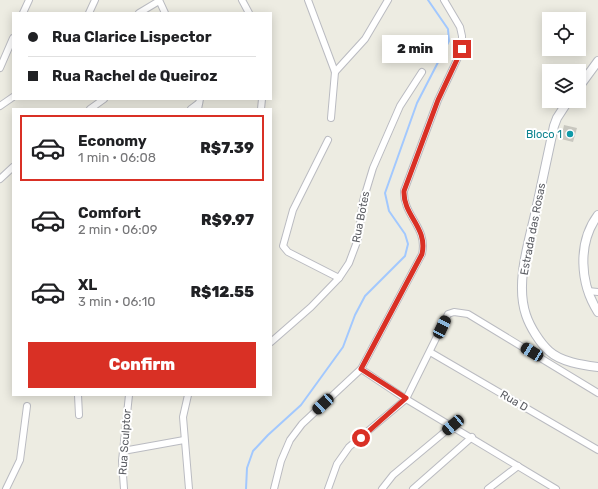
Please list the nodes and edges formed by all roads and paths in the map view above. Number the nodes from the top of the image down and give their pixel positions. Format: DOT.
graph roads {
  1 [pos="29,0"];
  2 [pos="95,0"];
  3 [pos="159,0"];
  4 [pos="242,0"];
  5 [pos="308,0"];
  6 [pos="388,0"];
  7 [pos="444,0"];
  8 [pos="23,12"];
  9 [pos="89,12"];
  10 [pos="141,12"];
  11 [pos="165,12"];
  12 [pos="248,12"];
  13 [pos="12,40"];
  14 [pos="598,61"];
  15 [pos="0,68"];
  16 [pos="335,72"];
  17 [pos="422,72"];
  18 [pos="586,77"];
  19 [pos="12,98"];
  20 [pos="103,100"];
  21 [pos="0,105"];
  22 [pos="91,108"];
  23 [pos="563,108"];
  24 [pos="331,118"];
  25 [pos="328,140"];
  26 [pos="12,168"];
  27 [pos="0,179"];
  28 [pos="598,215"];
  29 [pos="339,278"];
  30 [pos="588,291"];
  31 [pos="598,292"];
  32 [pos="598,312"];
  33 [pos="272,341"];
  34 [pos="430,352"];
  35 [pos="598,367"];
  36 [pos="361,369"];
  37 [pos="598,393"];
  38 [pos="78,396"];
  39 [pos="129,396"];
  40 [pos="188,396"];
  41 [pos="406,398"];
  42 [pos="27,406"];
  43 [pos="80,415"];
  44 [pos="453,425"];
  45 [pos="472,437"];
  46 [pos="184,440"];
  47 [pos="598,450"];
  48 [pos="123,451"];
  49 [pos="518,466"];
  50 [pos="6,489"];
  51 [pos="124,489"];
  52 [pos="189,489"];
  53 [pos="274,489"];
  54 [pos="328,489"];
  55 [pos="382,489"];
  56 [pos="413,489"];
  57 [pos="488,489"];
  58 [pos="556,489"];
  1 -- 8 [label="street"];
  2 -- 9 [label="street"];
  3 -- 10 [label="street"];
  3 -- 11 [label="street"];
  4 -- 12 [label="street"];
  5 -- 16 [label="street"];
  6 -- 16 [label="street"];
  7 -- 36 [label="street"];
  13 -- 15 [label="street"];
  14 -- 18 [label="main road"];
  16 -- 24 [label="street"];
  17 -- 29 [label="street, Rua Botes"];
  19 -- 21 [label="street"];
  20 -- 22 [label="street"];
  23 -- 35 [label="main road, Estrada das Rosas"];
  25 -- 29 [label="street"];
  26 -- 27 [label="street"];
  28 -- 30 [label="main road"];
  29 -- 33 [label="street, Rua Botes"];
  30 -- 31 [label="street"];
  30 -- 32 [label="main road"];
  34 -- 37 [label="street"];
  34 -- 41 [label="street"];
  34 -- 47 [label="street, Rua D"];
  36 -- 41 [label="street"];
  36 -- 53 [label="street"];
  38 -- 43 [label="street"];
  39 -- 48 [label="street, Rua Sculptor"];
  40 -- 46 [label="street"];
  41 -- 44 [label="street"];
  41 -- 54 [label="street"];
  42 -- 50 [label="street"];
  44 -- 45 [label="street"];
  44 -- 55 [label="street"];
  45 -- 49 [label="street"];
  45 -- 56 [label="street"];
  46 -- 48 [label="street"];
  46 -- 52 [label="street"];
  48 -- 51 [label="street, Rua Sculptor"];
  49 -- 57 [label="street"];
  49 -- 58 [label="street"];
}
